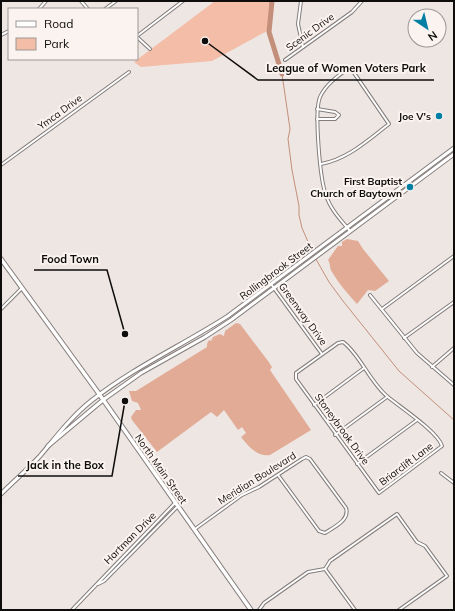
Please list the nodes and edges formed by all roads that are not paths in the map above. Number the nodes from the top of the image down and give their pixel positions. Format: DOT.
graph roads {
  1 [pos="116,1"];
  2 [pos="183,1"];
  3 [pos="301,1"];
  4 [pos="362,1"];
  5 [pos="106,8"];
  6 [pos="138,35"];
  7 [pos="138,37"];
  8 [pos="303,47"];
  9 [pos="150,49"];
  10 [pos="285,60"];
  11 [pos="129,72"];
  12 [pos="317,109"];
  13 [pos="317,119"];
  14 [pos="454,148"];
  15 [pos="454,154"];
  16 [pos="322,164"];
  17 [pos="1,165"];
  18 [pos="418,175"];
  19 [pos="421,179"];
  20 [pos="382,202"];
  21 [pos="385,205"];
  22 [pos="347,228"];
  23 [pos="350,231"];
  24 [pos="454,256"];
  25 [pos="1,259"];
  26 [pos="271,284"];
  27 [pos="274,287"];
  28 [pos="22,288"];
  29 [pos="370,295"];
  30 [pos="454,302"];
  31 [pos="1,309"];
  32 [pos="382,309"];
  33 [pos="404,338"];
  34 [pos="454,348"];
  35 [pos="322,354"];
  36 [pos="432,367"];
  37 [pos="364,368"];
  38 [pos="454,385"];
  39 [pos="100,395"];
  40 [pos="387,397"];
  41 [pos="103,400"];
  42 [pos="314,405"];
  43 [pos="417,420"];
  44 [pos="335,435"];
  45 [pos="47,447"];
  46 [pos="356,464"];
  47 [pos="441,473"];
  48 [pos="278,475"];
  49 [pos="454,483"];
  50 [pos="379,493"];
  51 [pos="1,494"];
  52 [pos="176,505"];
  53 [pos="194,530"];
  54 [pos="146,532"];
  55 [pos="149,535"];
  56 [pos="121,558"];
  57 [pos="124,561"];
  58 [pos="325,569"];
  59 [pos="97,585"];
  60 [pos="72,610"];
  61 [pos="251,610"];
  62 [pos="259,610"];
  63 [pos="355,610"];
  64 [pos="399,610"];
  1 -- 5 [label="street"];
  2 -- 6 [label="street"];
  3 -- 8 [label="street"];
  4 -- 8 [label="street, Scenic Drive"];
  7 -- 9 [label="street"];
  8 -- 10 [label="street, Scenic Drive"];
  11 -- 17 [label="street, Ymca Drive"];
  12 -- 13 [label="street"];
  12 -- 13 [label="street"];
  12 -- 16 [label="street"];
  13 -- 16 [label="street"];
  14 -- 18 [label="main road, Rollingbrook Street"];
  15 -- 19 [label="main road, Rollingbrook Street"];
  16 -- 22 [label="street"];
  18 -- 19 [label="main road"];
  18 -- 20 [label="main road, Rollingbrook Street"];
  19 -- 21 [label="main road, Rollingbrook Street"];
  20 -- 21 [label="main road"];
  20 -- 22 [label="main road, Rollingbrook Street"];
  21 -- 23 [label="main road, Rollingbrook Street"];
  22 -- 23 [label="street"];
  22 -- 26 [label="main road, Rollingbrook Street"];
  23 -- 27 [label="main road, Rollingbrook Street"];
  24 -- 32 [label="street"];
  25 -- 28 [label="main road, North Main Street"];
  26 -- 27 [label="street, Greenway Drive"];
  26 -- 39 [label="main road, Rollingbrook Street"];
  27 -- 35 [label="street, Greenway Drive"];
  27 -- 41 [label="main road, Rollingbrook Street"];
  28 -- 31 [label="street"];
  28 -- 39 [label="main road, North Main Street"];
  29 -- 32 [label="street"];
  30 -- 33 [label="street"];
  32 -- 33 [label="street"];
  33 -- 36 [label="street"];
  34 -- 36 [label="street"];
  35 -- 37 [label="street"];
  35 -- 42 [label="street, Stoneybrook Drive"];
  36 -- 38 [label="street"];
  37 -- 40 [label="street"];
  37 -- 42 [label="street"];
  39 -- 41 [label="main road, North Main Street"];
  39 -- 45 [label="main road, Rollingbrook Street"];
  40 -- 43 [label="street"];
  40 -- 44 [label="street"];
  41 -- 45 [label="main road, Rollingbrook Street"];
  41 -- 52 [label="main road, North Main Street"];
  42 -- 44 [label="street, Stoneybrook Drive"];
  43 -- 46 [label="street"];
  43 -- 50 [label="street, Briarclift Lane"];
  44 -- 46 [label="street, Stoneybrook Drive"];
  45 -- 51 [label="main road"];
  46 -- 50 [label="street, Stoneybrook Drive"];
  47 -- 49 [label="street"];
  48 -- 48 [label="street, Meridian Boulevard"];
  48 -- 53 [label="street, Meridian Boulevard"];
  52 -- 53 [label="main road, North Main Street"];
  52 -- 54 [label="street, Hartman Drive"];
  52 -- 55 [label="street, Hartman Drive"];
  53 -- 61 [label="main road, North Main Street"];
  54 -- 55 [label="street"];
  54 -- 56 [label="street, Hartman Drive"];
  55 -- 57 [label="street, Hartman Drive"];
  56 -- 57 [label="street"];
  56 -- 59 [label="street, Hartman Drive"];
  57 -- 59 [label="street, Hartman Drive"];
  58 -- 62 [label="street"];
  58 -- 63 [label="street"];
  58 -- 64 [label="street"];
  59 -- 60 [label="street, Hartman Drive"];
}
